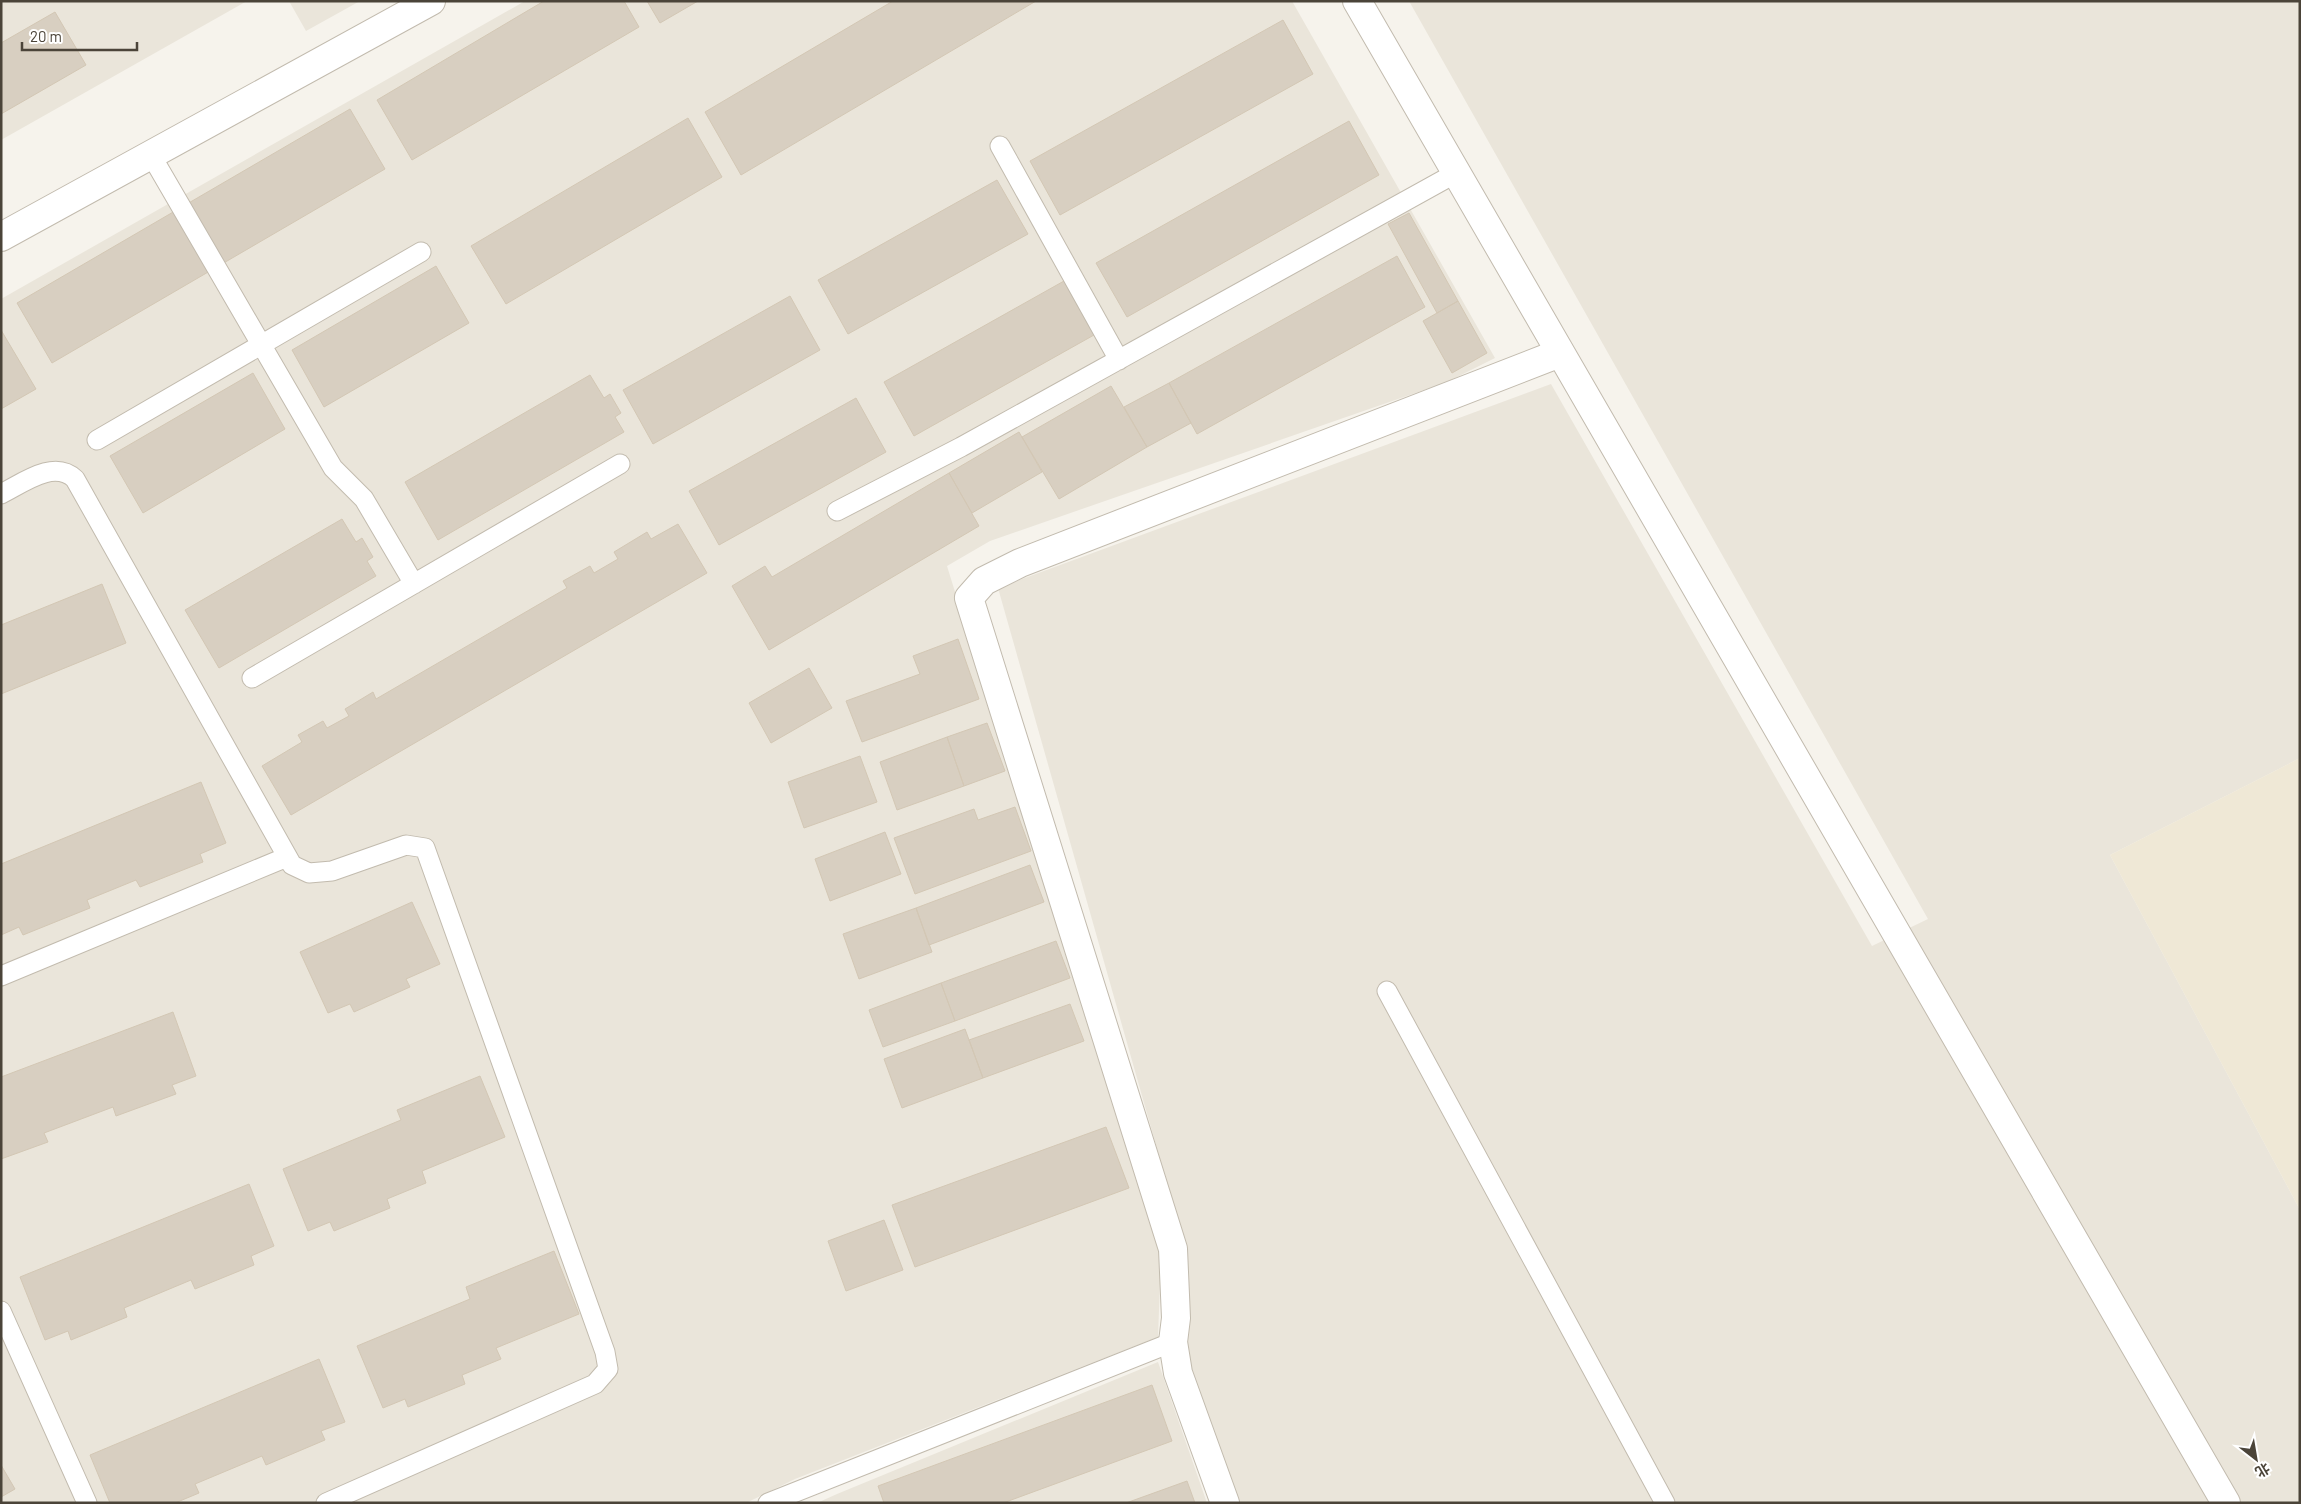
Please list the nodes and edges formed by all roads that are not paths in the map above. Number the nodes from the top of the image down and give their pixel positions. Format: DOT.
graph roads {
  1 [pos="430,1"];
  2 [pos="1357,1"];
  3 [pos="1000,146"];
  4 [pos="151,155"];
  5 [pos="1456,173"];
  6 [pos="1,238"];
  7 [pos="421,252"];
  8 [pos="261,344"];
  9 [pos="1560,353"];
  10 [pos="1119,360"];
  11 [pos="97,440"];
  12 [pos="620,464"];
  13 [pos="1,494"];
  14 [pos="837,511"];
  15 [pos="414,584"];
  16 [pos="252,678"];
  17 [pos="287,857"];
  18 [pos="1,976"];
  19 [pos="1387,991"];
  20 [pos="1,1311"];
  21 [pos="1173,1342"];
  22 [pos="87,1503"];
  23 [pos="326,1503"];
  24 [pos="768,1503"];
  25 [pos="1225,1503"];
  26 [pos="1665,1503"];
  27 [pos="2226,1503"];
  1 -- 4 [label="street"];
  2 -- 5 [label="street"];
  3 -- 10 [label="lane"];
  4 -- 6 [label="street"];
  4 -- 8 [label="lane"];
  5 -- 9 [label="street"];
  5 -- 10 [label="lane"];
  7 -- 8 [label="lane"];
  8 -- 11 [label="lane"];
  8 -- 15 [label="lane"];
  9 -- 21 [label="street"];
  9 -- 27 [label="street"];
  10 -- 14 [label="lane"];
  12 -- 15 [label="lane"];
  13 -- 17 [label="lane"];
  15 -- 16 [label="lane"];
  17 -- 18 [label="lane"];
  17 -- 23 [label="lane"];
  19 -- 26 [label="lane"];
  20 -- 22 [label="lane"];
  21 -- 24 [label="lane"];
  21 -- 25 [label="street"];
}
